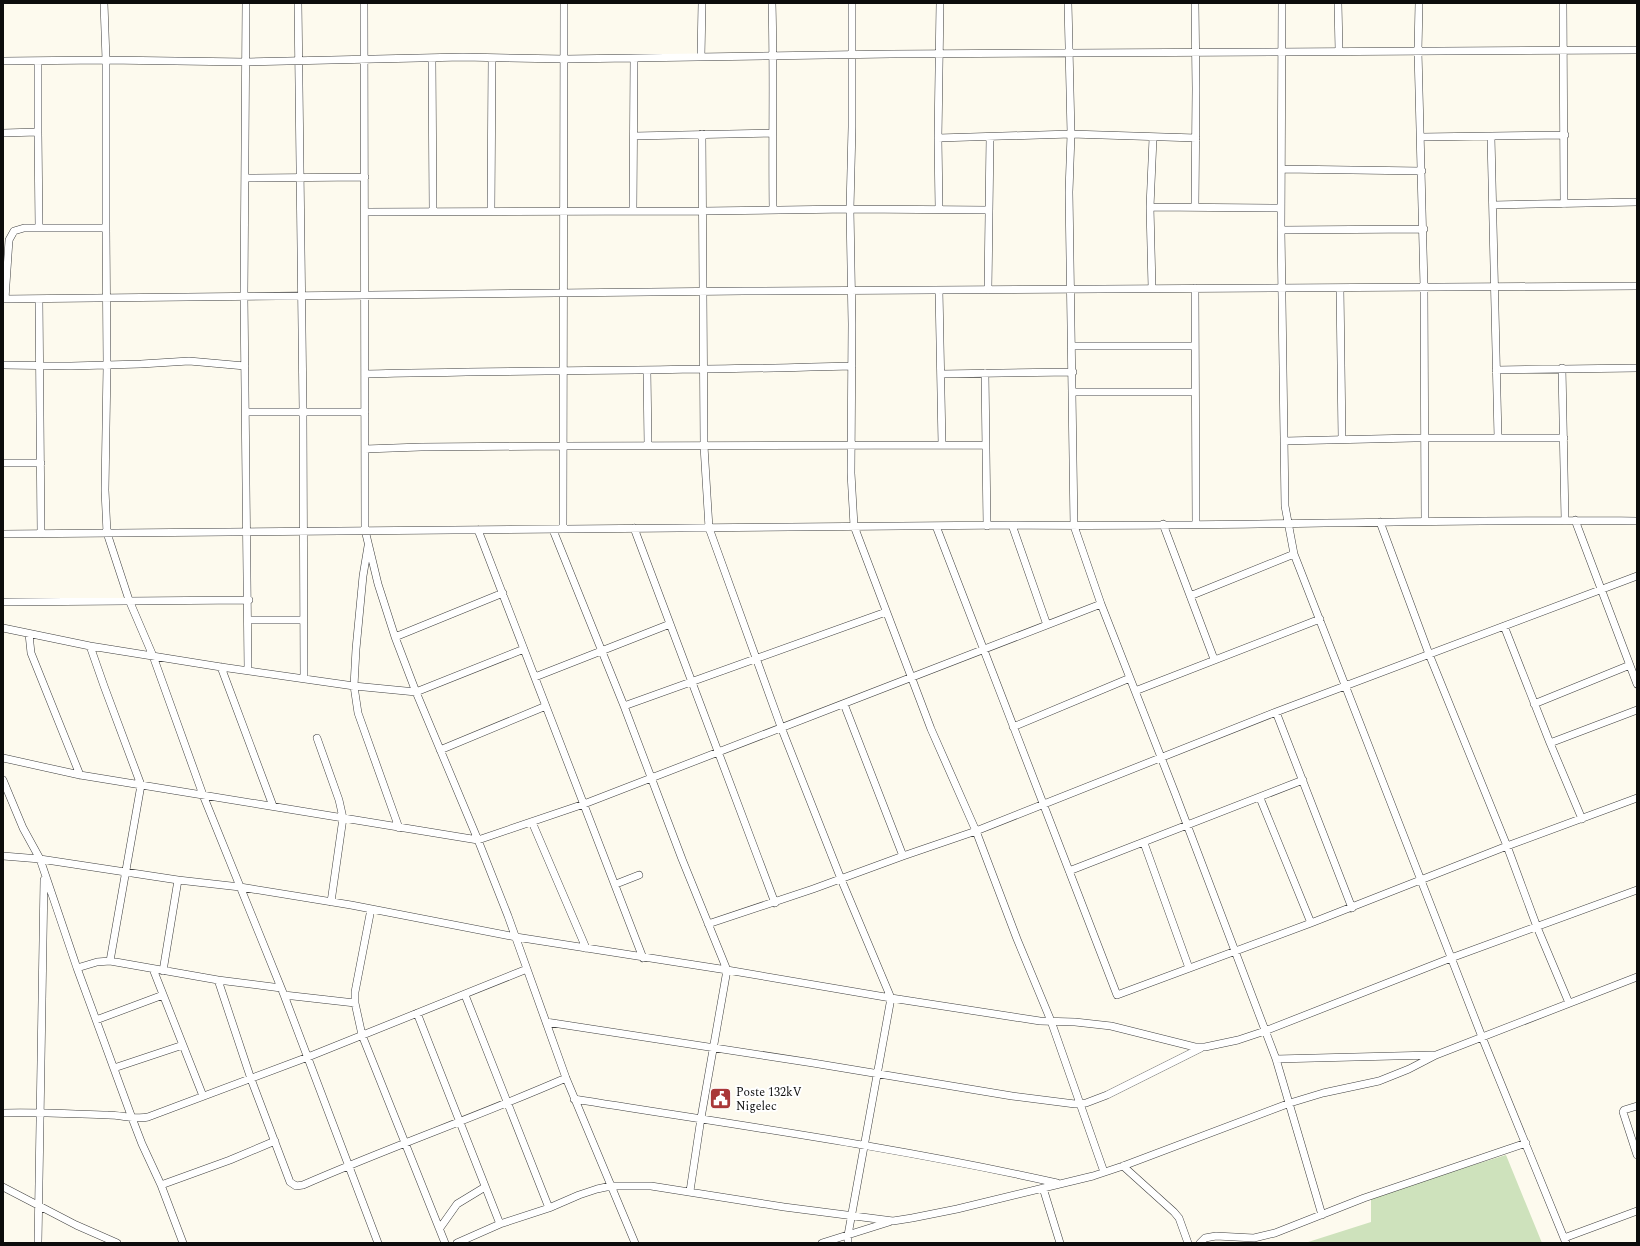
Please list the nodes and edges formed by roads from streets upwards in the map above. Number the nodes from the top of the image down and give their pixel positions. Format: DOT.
graph roads {
  1 [pos="104,3"];
  2 [pos="246,3"];
  3 [pos="298,3"];
  4 [pos="364,3"];
  5 [pos="564,3"];
  6 [pos="702,3"];
  7 [pos="772,3"];
  8 [pos="852,3"];
  9 [pos="940,3"];
  10 [pos="1068,3"];
  11 [pos="1195,3"];
  12 [pos="1282,3"];
  13 [pos="1338,3"];
  14 [pos="1419,3"];
  15 [pos="1563,3"];
  16 [pos="1562,50"];
  17 [pos="1637,50"];
  18 [pos="1340,51"];
  19 [pos="1418,51"];
  20 [pos="1196,52"];
  21 [pos="1282,52"];
  22 [pos="1068,53"];
  23 [pos="938,54"];
  24 [pos="774,55"];
  25 [pos="851,55"];
  26 [pos="701,57"];
  27 [pos="432,58"];
  28 [pos="492,58"];
  29 [pos="634,58"];
  30 [pos="364,59"];
  31 [pos="565,59"];
  32 [pos="106,60"];
  33 [pos="3,61"];
  34 [pos="38,61"];
  35 [pos="298,61"];
  36 [pos="246,62"];
  37 [pos="3,132"];
  38 [pos="38,132"];
  39 [pos="772,133"];
  40 [pos="702,134"];
  41 [pos="1071,134"];
  42 [pos="1565,135"];
  43 [pos="634,136"];
  44 [pos="990,137"];
  45 [pos="1421,137"];
  46 [pos="1491,137"];
  47 [pos="938,138"];
  48 [pos="1153,138"];
  49 [pos="1196,138"];
  50 [pos="1282,169"];
  51 [pos="1422,171"];
  52 [pos="364,177"];
  53 [pos="245,178"];
  54 [pos="300,178"];
  55 [pos="1637,202"];
  56 [pos="1564,204"];
  57 [pos="1493,205"];
  58 [pos="1150,206"];
  59 [pos="1194,207"];
  60 [pos="1281,208"];
  61 [pos="773,209"];
  62 [pos="850,209"];
  63 [pos="939,209"];
  64 [pos="988,210"];
  65 [pos="432,211"];
  66 [pos="564,211"];
  67 [pos="633,211"];
  68 [pos="702,211"];
  69 [pos="365,212"];
  70 [pos="491,212"];
  71 [pos="39,228"];
  72 [pos="106,228"];
  73 [pos="1424,229"];
  74 [pos="1281,230"];
  75 [pos="1496,286"];
  76 [pos="1637,286"];
  77 [pos="1424,287"];
  78 [pos="1152,288"];
  79 [pos="1195,288"];
  80 [pos="1282,288"];
  81 [pos="1340,288"];
  82 [pos="939,290"];
  83 [pos="988,290"];
  84 [pos="1072,290"];
  85 [pos="851,291"];
  86 [pos="704,292"];
  87 [pos="565,294"];
  88 [pos="301,295"];
  89 [pos="364,295"];
  90 [pos="244,296"];
  91 [pos="106,298"];
  92 [pos="4,299"];
  93 [pos="40,299"];
  94 [pos="1072,346"];
  95 [pos="1195,346"];
  96 [pos="3,365"];
  97 [pos="40,366"];
  98 [pos="107,366"];
  99 [pos="246,366"];
  100 [pos="852,366"];
  101 [pos="1562,368"];
  102 [pos="1637,368"];
  103 [pos="704,369"];
  104 [pos="646,370"];
  105 [pos="1496,370"];
  106 [pos="564,372"];
  107 [pos="1073,372"];
  108 [pos="365,374"];
  109 [pos="941,374"];
  110 [pos="985,374"];
  111 [pos="1073,392"];
  112 [pos="1195,392"];
  113 [pos="303,411"];
  114 [pos="246,412"];
  115 [pos="365,412"];
  116 [pos="1426,438"];
  117 [pos="1498,438"];
  118 [pos="1564,438"];
  119 [pos="1342,439"];
  120 [pos="1284,441"];
  121 [pos="852,445"];
  122 [pos="942,445"];
  123 [pos="985,445"];
  124 [pos="563,446"];
  125 [pos="648,446"];
  126 [pos="704,446"];
  127 [pos="365,449"];
  128 [pos="3,463"];
  129 [pos="41,463"];
  130 [pos="1564,520"];
  131 [pos="1575,520"];
  132 [pos="1425,521"];
  133 [pos="1637,521"];
  134 [pos="1380,522"];
  135 [pos="1287,523"];
  136 [pos="1163,524"];
  137 [pos="1196,524"];
  138 [pos="1012,525"];
  139 [pos="854,526"];
  140 [pos="936,526"];
  141 [pos="987,526"];
  142 [pos="1074,526"];
  143 [pos="634,528"];
  144 [pos="709,528"];
  145 [pos="563,529"];
  146 [pos="365,530"];
  147 [pos="478,530"];
  148 [pos="553,530"];
  149 [pos="303,531"];
  150 [pos="247,532"];
  151 [pos="107,533"];
  152 [pos="3,534"];
  153 [pos="41,534"];
  154 [pos="368,543"];
  155 [pos="1294,554"];
  156 [pos="1637,576"];
  157 [pos="1601,590"];
  158 [pos="503,593"];
  159 [pos="1190,596"];
  160 [pos="129,600"];
  161 [pos="248,600"];
  162 [pos="3,602"];
  163 [pos="1101,604"];
  164 [pos="886,612"];
  165 [pos="1320,619"];
  166 [pos="249,620"];
  167 [pos="304,620"];
  168 [pos="670,624"];
  169 [pos="1047,625"];
  170 [pos="1504,626"];
  171 [pos="3,628"];
  172 [pos="29,634"];
  173 [pos="395,637"];
  174 [pos="90,646"];
  175 [pos="524,649"];
  176 [pos="983,649"];
  177 [pos="602,651"];
  178 [pos="1429,654"];
  179 [pos="153,656"];
  180 [pos="757,658"];
  181 [pos="1214,660"];
  182 [pos="1630,665"];
  183 [pos="221,667"];
  184 [pos="248,670"];
  185 [pos="535,677"];
  186 [pos="304,678"];
  187 [pos="912,678"];
  188 [pos="1130,678"];
  189 [pos="692,682"];
  190 [pos="1637,684"];
  191 [pos="354,686"];
  192 [pos="1346,686"];
  193 [pos="1135,691"];
  194 [pos="416,692"];
  195 [pos="844,704"];
  196 [pos="1534,704"];
  197 [pos="546,706"];
  198 [pos="624,706"];
  199 [pos="1637,710"];
  200 [pos="1276,712"];
  201 [pos="781,727"];
  202 [pos="1013,727"];
  203 [pos="317,738"];
  204 [pos="1550,743"];
  205 [pos="440,750"];
  206 [pos="718,751"];
  207 [pos="3,758"];
  208 [pos="1161,758"];
  209 [pos="80,775"];
  210 [pos="651,777"];
  211 [pos="3,780"];
  212 [pos="1303,780"];
  213 [pos="141,785"];
  214 [pos="203,795"];
  215 [pos="1260,798"];
  216 [pos="1637,798"];
  217 [pos="584,804"];
  218 [pos="1043,805"];
  219 [pos="273,806"];
  220 [pos="343,818"];
  221 [pos="1582,819"];
  222 [pos="532,822"];
  223 [pos="1188,826"];
  224 [pos="399,828"];
  225 [pos="976,831"];
  226 [pos="478,840"];
  227 [pos="1144,843"];
  228 [pos="1507,846"];
  229 [pos="5,856"];
  230 [pos="903,856"];
  231 [pos="40,859"];
  232 [pos="3,864"];
  233 [pos="127,871"];
  234 [pos="44,872"];
  235 [pos="1069,872"];
  236 [pos="639,875"];
  237 [pos="841,879"];
  238 [pos="178,880"];
  239 [pos="1421,880"];
  240 [pos="616,884"];
  241 [pos="240,887"];
  242 [pos="1637,890"];
  243 [pos="331,902"];
  244 [pos="775,903"];
  245 [pos="1352,908"];
  246 [pos="371,909"];
  247 [pos="1311,923"];
  248 [pos="708,924"];
  249 [pos="1537,927"];
  250 [pos="516,937"];
  251 [pos="586,948"];
  252 [pos="1235,952"];
  253 [pos="643,958"];
  254 [pos="1451,958"];
  255 [pos="110,961"];
  256 [pos="77,968"];
  257 [pos="1189,968"];
  258 [pos="153,969"];
  259 [pos="527,969"];
  260 [pos="727,970"];
  261 [pos="163,971"];
  262 [pos="1637,977"];
  263 [pos="218,980"];
  264 [pos="283,991"];
  265 [pos="163,995"];
  266 [pos="465,995"];
  267 [pos="891,998"];
  268 [pos="355,1003"];
  269 [pos="1569,1003"];
  270 [pos="417,1013"];
  271 [pos="96,1020"];
  272 [pos="1051,1021"];
  273 [pos="546,1022"];
  274 [pos="1265,1031"];
  275 [pos="362,1036"];
  276 [pos="1482,1037"];
  277 [pos="183,1046"];
  278 [pos="714,1047"];
  279 [pos="1201,1048"];
  280 [pos="1436,1055"];
  281 [pos="308,1058"];
  282 [pos="1276,1059"];
  283 [pos="114,1068"];
  284 [pos="878,1074"];
  285 [pos="566,1078"];
  286 [pos="251,1079"];
  287 [pos="203,1096"];
  288 [pos="574,1099"];
  289 [pos="508,1102"];
  290 [pos="1290,1103"];
  291 [pos="1080,1104"];
  292 [pos="1637,1106"];
  293 [pos="40,1112"];
  294 [pos="3,1113"];
  295 [pos="132,1118"];
  296 [pos="701,1118"];
  297 [pos="460,1120"];
  298 [pos="275,1141"];
  299 [pos="405,1142"];
  300 [pos="1526,1143"];
  301 [pos="865,1145"];
  302 [pos="1637,1155"];
  303 [pos="349,1164"];
  304 [pos="1123,1166"];
  305 [pos="1104,1172"];
  306 [pos="1061,1184"];
  307 [pos="161,1185"];
  308 [pos="611,1186"];
  309 [pos="3,1187"];
  310 [pos="485,1187"];
  311 [pos="1043,1188"];
  312 [pos="690,1191"];
  313 [pos="38,1206"];
  314 [pos="549,1208"];
  315 [pos="1637,1211"];
  316 [pos="1322,1215"];
  317 [pos="851,1216"];
  318 [pos="893,1221"];
  319 [pos="500,1224"];
  320 [pos="440,1228"];
  321 [pos="848,1235"];
  322 [pos="1565,1240"];
  323 [pos="38,1243"];
  324 [pos="117,1243"];
  325 [pos="183,1243"];
  326 [pos="378,1243"];
  327 [pos="445,1243"];
  328 [pos="457,1243"];
  329 [pos="635,1243"];
  330 [pos="822,1243"];
  331 [pos="848,1243"];
  332 [pos="1060,1243"];
  333 [pos="1188,1243"];
  334 [pos="1200,1243"];
  1 -- 32 [label="street"];
  2 -- 36 [label="street"];
  3 -- 35 [label="street"];
  4 -- 30 [label="street"];
  5 -- 31 [label="street"];
  6 -- 26 [label="street"];
  7 -- 24 [label="street"];
  8 -- 25 [label="street"];
  9 -- 23 [label="street"];
  10 -- 22 [label="street"];
  11 -- 20 [label="street"];
  12 -- 21 [label="street"];
  13 -- 18 [label="street"];
  14 -- 19 [label="street"];
  15 -- 16 [label="street"];
  16 -- 17 [label="street"];
  16 -- 19 [label="street"];
  16 -- 42 [label="street"];
  18 -- 19 [label="street"];
  18 -- 21 [label="street"];
  19 -- 45 [label="street"];
  20 -- 21 [label="street"];
  20 -- 22 [label="street"];
  20 -- 49 [label="street"];
  21 -- 50 [label="street"];
  22 -- 23 [label="street"];
  22 -- 41 [label="street"];
  23 -- 25 [label="street"];
  23 -- 47 [label="street"];
  24 -- 25 [label="street"];
  24 -- 26 [label="street"];
  24 -- 39 [label="street"];
  25 -- 62 [label="street"];
  26 -- 29 [label="street"];
  27 -- 28 [label="street"];
  27 -- 30 [label="street"];
  27 -- 65 [label="street"];
  28 -- 31 [label="street"];
  28 -- 70 [label="street"];
  29 -- 31 [label="street"];
  29 -- 43 [label="street"];
  30 -- 35 [label="street"];
  30 -- 52 [label="street"];
  31 -- 66 [label="street"];
  32 -- 34 [label="street"];
  32 -- 36 [label="street"];
  32 -- 72 [label="street"];
  33 -- 34 [label="street"];
  34 -- 38 [label="street"];
  35 -- 36 [label="street"];
  35 -- 54 [label="street"];
  36 -- 53 [label="street"];
  37 -- 38 [label="street"];
  38 -- 71 [label="street"];
  39 -- 40 [label="street"];
  39 -- 61 [label="street"];
  40 -- 43 [label="street"];
  40 -- 68 [label="street"];
  41 -- 44 [label="street"];
  41 -- 48 [label="street"];
  41 -- 84 [label="street"];
  42 -- 46 [label="street"];
  42 -- 56 [label="street"];
  43 -- 67 [label="street"];
  44 -- 47 [label="street"];
  44 -- 64 [label="street"];
  45 -- 46 [label="street"];
  45 -- 51 [label="street"];
  46 -- 57 [label="street"];
  47 -- 63 [label="street"];
  48 -- 49 [label="street"];
  48 -- 58 [label="street"];
  49 -- 59 [label="street"];
  50 -- 51 [label="street"];
  50 -- 60 [label="street"];
  51 -- 73 [label="street"];
  52 -- 54 [label="street"];
  52 -- 69 [label="street"];
  53 -- 54 [label="street"];
  53 -- 90 [label="street"];
  54 -- 88 [label="street"];
  55 -- 56 [label="street"];
  56 -- 57 [label="street"];
  57 -- 75 [label="street"];
  58 -- 59 [label="street"];
  58 -- 78 [label="street"];
  59 -- 60 [label="street"];
  60 -- 74 [label="street"];
  61 -- 62 [label="street"];
  61 -- 68 [label="street"];
  62 -- 63 [label="street"];
  62 -- 85 [label="street"];
  63 -- 64 [label="street"];
  64 -- 83 [label="street"];
  65 -- 69 [label="street"];
  65 -- 70 [label="street"];
  66 -- 67 [label="street"];
  66 -- 70 [label="street"];
  66 -- 87 [label="street"];
  67 -- 68 [label="street"];
  68 -- 86 [label="street"];
  69 -- 89 [label="street"];
  71 -- 72 [label="street"];
  71 -- 92 [label="street"];
  72 -- 91 [label="street"];
  73 -- 74 [label="street"];
  73 -- 77 [label="street"];
  74 -- 80 [label="street"];
  75 -- 76 [label="street"];
  75 -- 77 [label="street"];
  75 -- 105 [label="street"];
  77 -- 81 [label="street"];
  77 -- 116 [label="street"];
  78 -- 79 [label="street"];
  78 -- 84 [label="street"];
  79 -- 80 [label="street"];
  79 -- 95 [label="street"];
  80 -- 81 [label="street"];
  80 -- 120 [label="street"];
  81 -- 119 [label="street"];
  82 -- 83 [label="street"];
  82 -- 85 [label="street"];
  82 -- 109 [label="street"];
  83 -- 84 [label="street"];
  84 -- 94 [label="street"];
  85 -- 86 [label="street"];
  85 -- 100 [label="street"];
  86 -- 87 [label="street"];
  86 -- 103 [label="street"];
  87 -- 89 [label="street"];
  87 -- 106 [label="street"];
  88 -- 89 [label="street"];
  88 -- 90 [label="street"];
  88 -- 113 [label="street"];
  89 -- 108 [label="street"];
  90 -- 91 [label="street"];
  90 -- 99 [label="street"];
  91 -- 93 [label="street"];
  91 -- 98 [label="street"];
  92 -- 93 [label="street"];
  93 -- 97 [label="street"];
  94 -- 95 [label="street"];
  94 -- 107 [label="street"];
  95 -- 112 [label="street"];
  96 -- 97 [label="street"];
  97 -- 98 [label="street"];
  97 -- 129 [label="street"];
  98 -- 99 [label="street"];
  98 -- 151 [label="street"];
  99 -- 114 [label="street"];
  100 -- 103 [label="street"];
  100 -- 121 [label="street"];
  101 -- 102 [label="street"];
  101 -- 105 [label="street"];
  101 -- 118 [label="street"];
  103 -- 104 [label="street"];
  103 -- 126 [label="street"];
  104 -- 106 [label="street"];
  104 -- 125 [label="street"];
  105 -- 117 [label="street"];
  106 -- 108 [label="street"];
  106 -- 124 [label="street"];
  107 -- 110 [label="street"];
  107 -- 111 [label="street"];
  108 -- 115 [label="street"];
  109 -- 110 [label="street"];
  109 -- 122 [label="street"];
  110 -- 123 [label="street"];
  111 -- 112 [label="street"];
  111 -- 142 [label="street"];
  112 -- 137 [label="street"];
  113 -- 114 [label="street"];
  113 -- 115 [label="street"];
  113 -- 149 [label="street"];
  114 -- 150 [label="street"];
  115 -- 127 [label="street"];
  116 -- 117 [label="street"];
  116 -- 119 [label="street"];
  116 -- 132 [label="street"];
  117 -- 118 [label="street"];
  118 -- 130 [label="street"];
  119 -- 120 [label="street"];
  120 -- 135 [label="street"];
  121 -- 122 [label="street"];
  121 -- 126 [label="street"];
  121 -- 139 [label="street"];
  122 -- 123 [label="street"];
  123 -- 141 [label="street"];
  124 -- 125 [label="street"];
  124 -- 127 [label="street"];
  124 -- 145 [label="street"];
  125 -- 126 [label="street"];
  126 -- 144 [label="street"];
  127 -- 146 [label="street"];
  128 -- 129 [label="street"];
  129 -- 153 [label="street"];
  130 -- 131 [label="street"];
  130 -- 132 [label="street"];
  131 -- 133 [label="street"];
  131 -- 157 [label="street"];
  132 -- 134 [label="street"];
  134 -- 135 [label="street"];
  134 -- 178 [label="street"];
  135 -- 137 [label="street"];
  135 -- 155 [label="street"];
  136 -- 137 [label="street"];
  136 -- 142 [label="street"];
  136 -- 159 [label="street"];
  138 -- 141 [label="street"];
  138 -- 142 [label="street"];
  138 -- 169 [label="street"];
  139 -- 140 [label="street"];
  139 -- 144 [label="street"];
  139 -- 164 [label="street"];
  140 -- 141 [label="street"];
  140 -- 176 [label="street"];
  142 -- 163 [label="street"];
  143 -- 144 [label="street"];
  143 -- 145 [label="street"];
  143 -- 168 [label="street"];
  144 -- 180 [label="street"];
  145 -- 148 [label="street"];
  146 -- 147 [label="street"];
  146 -- 149 [label="street"];
  146 -- 154 [label="street"];
  147 -- 148 [label="street"];
  147 -- 158 [label="street"];
  148 -- 177 [label="street"];
  149 -- 150 [label="street"];
  149 -- 167 [label="street"];
  150 -- 151 [label="street"];
  150 -- 161 [label="street"];
  151 -- 153 [label="street"];
  151 -- 160 [label="street"];
  152 -- 153 [label="street"];
  154 -- 173 [label="street"];
  154 -- 191 [label="street"];
  155 -- 159 [label="street"];
  155 -- 165 [label="street"];
  156 -- 157 [label="street"];
  157 -- 170 [label="street"];
  157 -- 182 [label="street"];
  158 -- 173 [label="street"];
  158 -- 175 [label="street"];
  159 -- 181 [label="street"];
  160 -- 161 [label="street"];
  160 -- 162 [label="street"];
  160 -- 179 [label="street"];
  161 -- 166 [label="street"];
  163 -- 169 [label="street"];
  163 -- 188 [label="street"];
  164 -- 180 [label="street"];
  164 -- 187 [label="street"];
  165 -- 181 [label="street"];
  165 -- 192 [label="street"];
  166 -- 167 [label="street"];
  166 -- 184 [label="street"];
  167 -- 186 [label="street"];
  168 -- 177 [label="street"];
  168 -- 189 [label="street"];
  169 -- 176 [label="street"];
  170 -- 178 [label="street"];
  170 -- 196 [label="street"];
  171 -- 172 [label="street"];
  172 -- 174 [label="street"];
  172 -- 209 [label="street"];
  173 -- 194 [label="street"];
  174 -- 179 [label="street"];
  174 -- 213 [label="street"];
  175 -- 185 [label="street"];
  175 -- 194 [label="street"];
  176 -- 187 [label="street"];
  176 -- 202 [label="street"];
  177 -- 185 [label="street"];
  177 -- 198 [label="street"];
  178 -- 192 [label="street"];
  178 -- 228 [label="street"];
  179 -- 183 [label="street"];
  179 -- 214 [label="street"];
  180 -- 189 [label="street"];
  180 -- 201 [label="street"];
  181 -- 193 [label="street"];
  182 -- 190 [label="street"];
  182 -- 196 [label="street"];
  183 -- 184 [label="street"];
  183 -- 219 [label="street"];
  184 -- 186 [label="street"];
  185 -- 197 [label="street"];
  186 -- 191 [label="street"];
  187 -- 195 [label="street"];
  187 -- 225 [label="street"];
  188 -- 193 [label="street"];
  188 -- 202 [label="street"];
  189 -- 198 [label="street"];
  189 -- 206 [label="street"];
  191 -- 194 [label="street"];
  191 -- 224 [label="street"];
  192 -- 200 [label="street"];
  192 -- 239 [label="street"];
  193 -- 208 [label="street"];
  194 -- 205 [label="street"];
  195 -- 201 [label="street"];
  195 -- 230 [label="street"];
  196 -- 204 [label="street"];
  197 -- 205 [label="street"];
  197 -- 217 [label="street"];
  198 -- 210 [label="street"];
  199 -- 204 [label="street"];
  200 -- 208 [label="street"];
  200 -- 212 [label="street"];
  201 -- 206 [label="street"];
  201 -- 237 [label="street"];
  202 -- 218 [label="street"];
  203 -- 220 [label="street"];
  204 -- 221 [label="street"];
  205 -- 226 [label="street"];
  206 -- 210 [label="street"];
  206 -- 244 [label="street"];
  207 -- 209 [label="street"];
  208 -- 218 [label="street"];
  208 -- 223 [label="street"];
  209 -- 213 [label="street"];
  210 -- 217 [label="street"];
  210 -- 248 [label="street"];
  211 -- 231 [label="street"];
  212 -- 215 [label="street"];
  212 -- 245 [label="street"];
  213 -- 214 [label="street"];
  213 -- 233 [label="street"];
  214 -- 219 [label="street"];
  214 -- 241 [label="street"];
  215 -- 223 [label="street"];
  215 -- 247 [label="street"];
  216 -- 221 [label="street"];
  217 -- 222 [label="street"];
  217 -- 240 [label="street"];
  218 -- 225 [label="street"];
  218 -- 235 [label="street"];
  219 -- 220 [label="street"];
  220 -- 224 [label="street"];
  220 -- 243 [label="street"];
  221 -- 228 [label="street"];
  222 -- 226 [label="street"];
  222 -- 251 [label="street"];
  223 -- 227 [label="street"];
  223 -- 252 [label="street"];
  224 -- 226 [label="street"];
  225 -- 230 [label="street"];
  225 -- 272 [label="street"];
  226 -- 250 [label="street"];
  227 -- 235 [label="street"];
  227 -- 257 [label="street"];
  228 -- 239 [label="street"];
  228 -- 249 [label="street"];
  229 -- 231 [label="street"];
  229 -- 232 [label="street"];
  230 -- 237 [label="street"];
  231 -- 233 [label="street"];
  231 -- 234 [label="street"];
  233 -- 238 [label="street"];
  233 -- 255 [label="street"];
  234 -- 256 [label="street"];
  234 -- 293 [label="street"];
  235 -- 257 [label="street"];
  236 -- 240 [label="street"];
  237 -- 244 [label="street"];
  237 -- 267 [label="street"];
  238 -- 241 [label="street"];
  238 -- 261 [label="street"];
  239 -- 245 [label="street"];
  239 -- 254 [label="street"];
  240 -- 253 [label="street"];
  241 -- 243 [label="street"];
  241 -- 264 [label="street"];
  242 -- 249 [label="street"];
  243 -- 246 [label="street"];
  244 -- 248 [label="street"];
  245 -- 247 [label="street"];
  246 -- 250 [label="street"];
  246 -- 268 [label="street"];
  247 -- 252 [label="street"];
  248 -- 260 [label="street"];
  249 -- 254 [label="street"];
  249 -- 269 [label="street"];
  250 -- 251 [label="street"];
  250 -- 259 [label="street"];
  251 -- 253 [label="street"];
  252 -- 257 [label="street"];
  252 -- 274 [label="street"];
  253 -- 260 [label="street"];
  254 -- 274 [label="street"];
  254 -- 276 [label="street"];
  255 -- 256 [label="street"];
  255 -- 258 [label="street"];
  256 -- 271 [label="street"];
  258 -- 261 [label="street"];
  258 -- 265 [label="street"];
  259 -- 266 [label="street"];
  259 -- 273 [label="street"];
  260 -- 267 [label="street"];
  260 -- 278 [label="street"];
  261 -- 263 [label="street"];
  262 -- 269 [label="street"];
  263 -- 264 [label="street"];
  263 -- 286 [label="street"];
  264 -- 268 [label="street"];
  264 -- 281 [label="street"];
  265 -- 271 [label="street"];
  265 -- 277 [label="street"];
  266 -- 270 [label="street"];
  266 -- 289 [label="street"];
  267 -- 272 [label="street"];
  267 -- 284 [label="street"];
  268 -- 275 [label="street"];
  269 -- 276 [label="street"];
  270 -- 275 [label="street"];
  270 -- 297 [label="street"];
  271 -- 283 [label="street"];
  272 -- 279 [label="street"];
  272 -- 291 [label="street"];
  273 -- 278 [label="street"];
  273 -- 285 [label="street"];
  274 -- 279 [label="street"];
  274 -- 282 [label="street"];
  275 -- 281 [label="street"];
  275 -- 299 [label="street"];
  276 -- 280 [label="street"];
  276 -- 300 [label="street"];
  277 -- 283 [label="street"];
  277 -- 287 [label="street"];
  278 -- 284 [label="street"];
  278 -- 296 [label="street"];
  279 -- 291 [label="street"];
  280 -- 282 [label="street"];
  280 -- 290 [label="street"];
  281 -- 286 [label="street"];
  281 -- 303 [label="street"];
  282 -- 290 [label="street"];
  283 -- 295 [label="street"];
  284 -- 291 [label="street"];
  284 -- 301 [label="street"];
  285 -- 288 [label="street"];
  285 -- 289 [label="street"];
  286 -- 287 [label="street"];
  286 -- 298 [label="street"];
  287 -- 295 [label="street"];
  288 -- 296 [label="street"];
  288 -- 308 [label="street"];
  289 -- 297 [label="street"];
  289 -- 314 [label="street"];
  290 -- 304 [label="street"];
  290 -- 316 [label="street"];
  291 -- 305 [label="street"];
  292 -- 302 [label="street"];
  293 -- 294 [label="street"];
  293 -- 295 [label="street"];
  293 -- 313 [label="street"];
  295 -- 307 [label="street"];
  296 -- 301 [label="street"];
  296 -- 312 [label="street"];
  297 -- 299 [label="street"];
  297 -- 310 [label="street"];
  298 -- 303 [label="street"];
  298 -- 307 [label="street"];
  299 -- 303 [label="street"];
  299 -- 320 [label="street"];
  300 -- 316 [label="street"];
  300 -- 322 [label="street"];
  301 -- 306 [label="street"];
  301 -- 317 [label="street"];
  303 -- 326 [label="street"];
  304 -- 305 [label="street"];
  304 -- 333 [label="street"];
  305 -- 306 [label="street"];
  306 -- 311 [label="street"];
  307 -- 325 [label="street"];
  308 -- 312 [label="street"];
  308 -- 314 [label="street"];
  308 -- 329 [label="street"];
  309 -- 313 [label="street"];
  310 -- 319 [label="street"];
  310 -- 320 [label="street"];
  311 -- 318 [label="street"];
  311 -- 332 [label="street"];
  312 -- 317 [label="street"];
  313 -- 323 [label="street"];
  313 -- 324 [label="street"];
  314 -- 319 [label="street"];
  315 -- 322 [label="street"];
  316 -- 334 [label="street"];
  317 -- 318 [label="street"];
  317 -- 321 [label="street"];
  318 -- 321 [label="street"];
  319 -- 328 [label="street"];
  320 -- 327 [label="street"];
  321 -- 330 [label="street"];
  321 -- 331 [label="street"];
}
